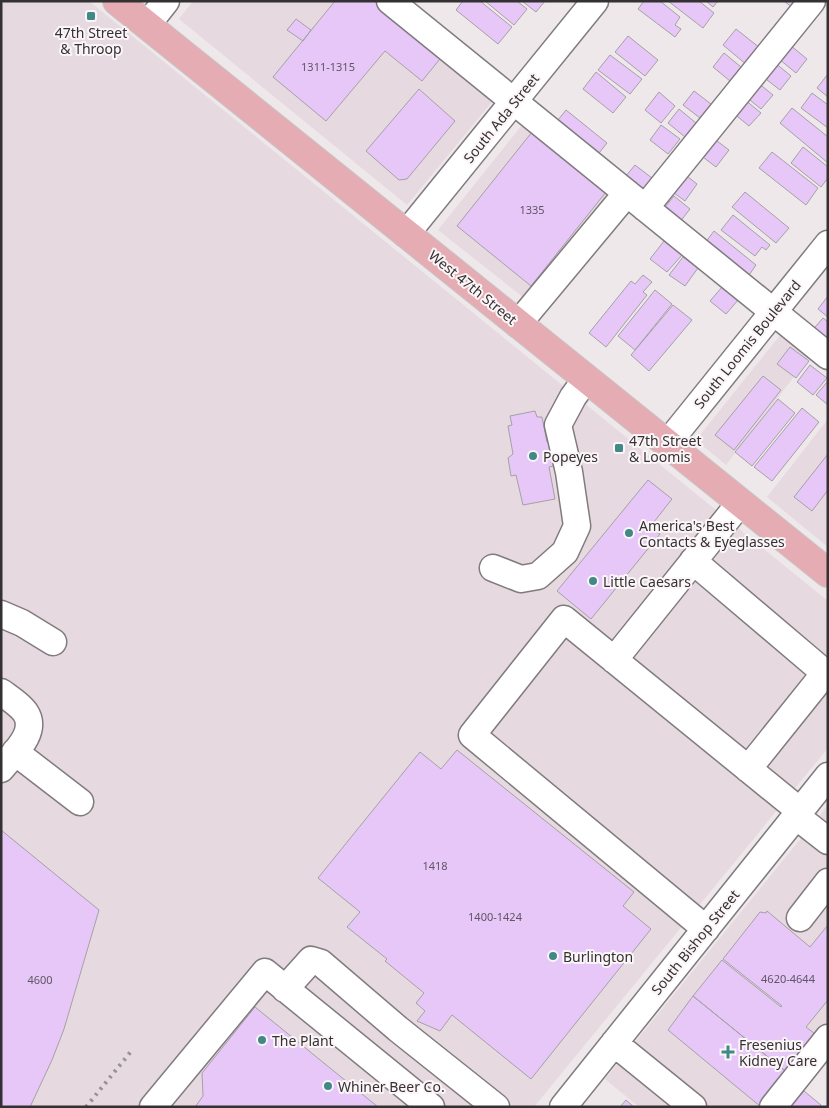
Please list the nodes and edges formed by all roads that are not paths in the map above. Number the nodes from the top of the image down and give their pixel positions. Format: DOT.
graph roads {
  1 [pos="118,1"];
  2 [pos="166,1"];
  3 [pos="390,1"];
  4 [pos="595,1"];
  5 [pos="812,1"];
  6 [pos="147,25"];
  7 [pos="514,102"];
  8 [pos="636,201"];
  9 [pos="406,234"];
  10 [pos="828,244"];
  11 [pos="773,312"];
  12 [pos="518,324"];
  13 [pos="828,356"];
  14 [pos="586,379"];
  15 [pos="667,444"];
  16 [pos="740,503"];
  17 [pos="693,561"];
  18 [pos="493,568"];
  19 [pos="828,573"];
  20 [pos="1,614"];
  21 [pos="53,642"];
  22 [pos="614,660"];
  23 [pos="1,692"];
  24 [pos="8,760"];
  25 [pos="748,769"];
  26 [pos="825,785"];
  27 [pos="80,802"];
  28 [pos="798,814"];
  29 [pos="828,841"];
  30 [pos="828,882"];
  31 [pos="800,918"];
  32 [pos="706,929"];
  33 [pos="286,989"];
  34 [pos="406,1035"];
  35 [pos="828,1038"];
  36 [pos="614,1043"];
  37 [pos="382,1067"];
  38 [pos="153,1107"];
  39 [pos="431,1107"];
  40 [pos="496,1107"];
  41 [pos="563,1107"];
  42 [pos="692,1107"];
  43 [pos="773,1107"];
  1 -- 6 [label="main road, West 47th Street"];
  2 -- 6 [label="street"];
  3 -- 7 [label="street"];
  4 -- 7 [label="street, South Ada Street"];
  5 -- 8 [label="street"];
  6 -- 9 [label="main road, West 47th Street"];
  7 -- 8 [label="street"];
  7 -- 9 [label="street, South Ada Street"];
  8 -- 11 [label="street"];
  8 -- 12 [label="street"];
  9 -- 12 [label="main road, West 47th Street"];
  10 -- 11 [label="street, South Loomis Boulevard"];
  11 -- 13 [label="street"];
  11 -- 15 [label="street, South Loomis Boulevard"];
  12 -- 14 [label="main road, West 47th Street"];
  14 -- 15 [label="main road, West 47th Street"];
  14 -- 18 [label="street"];
  15 -- 16 [label="main road, West 47th Street"];
  16 -- 17 [label="street"];
  16 -- 19 [label="main road, West 47th Street"];
  17 -- 22 [label="street"];
  17 -- 25 [label="street"];
  20 -- 21 [label="street"];
  22 -- 25 [label="street"];
  22 -- 32 [label="street"];
  23 -- 24 [label="street"];
  24 -- 27 [label="street"];
  25 -- 28 [label="street"];
  26 -- 28 [label="street, South Bishop Street"];
  28 -- 29 [label="street"];
  28 -- 32 [label="street, South Bishop Street"];
  30 -- 31 [label="street"];
  32 -- 36 [label="street, South Bishop Street"];
  33 -- 34 [label="street"];
  33 -- 37 [label="street"];
  33 -- 38 [label="street"];
  34 -- 37 [label="street"];
  34 -- 40 [label="street"];
  35 -- 43 [label="street"];
  36 -- 41 [label="street, South Bishop Street"];
  36 -- 42 [label="street"];
  37 -- 39 [label="street"];
}
